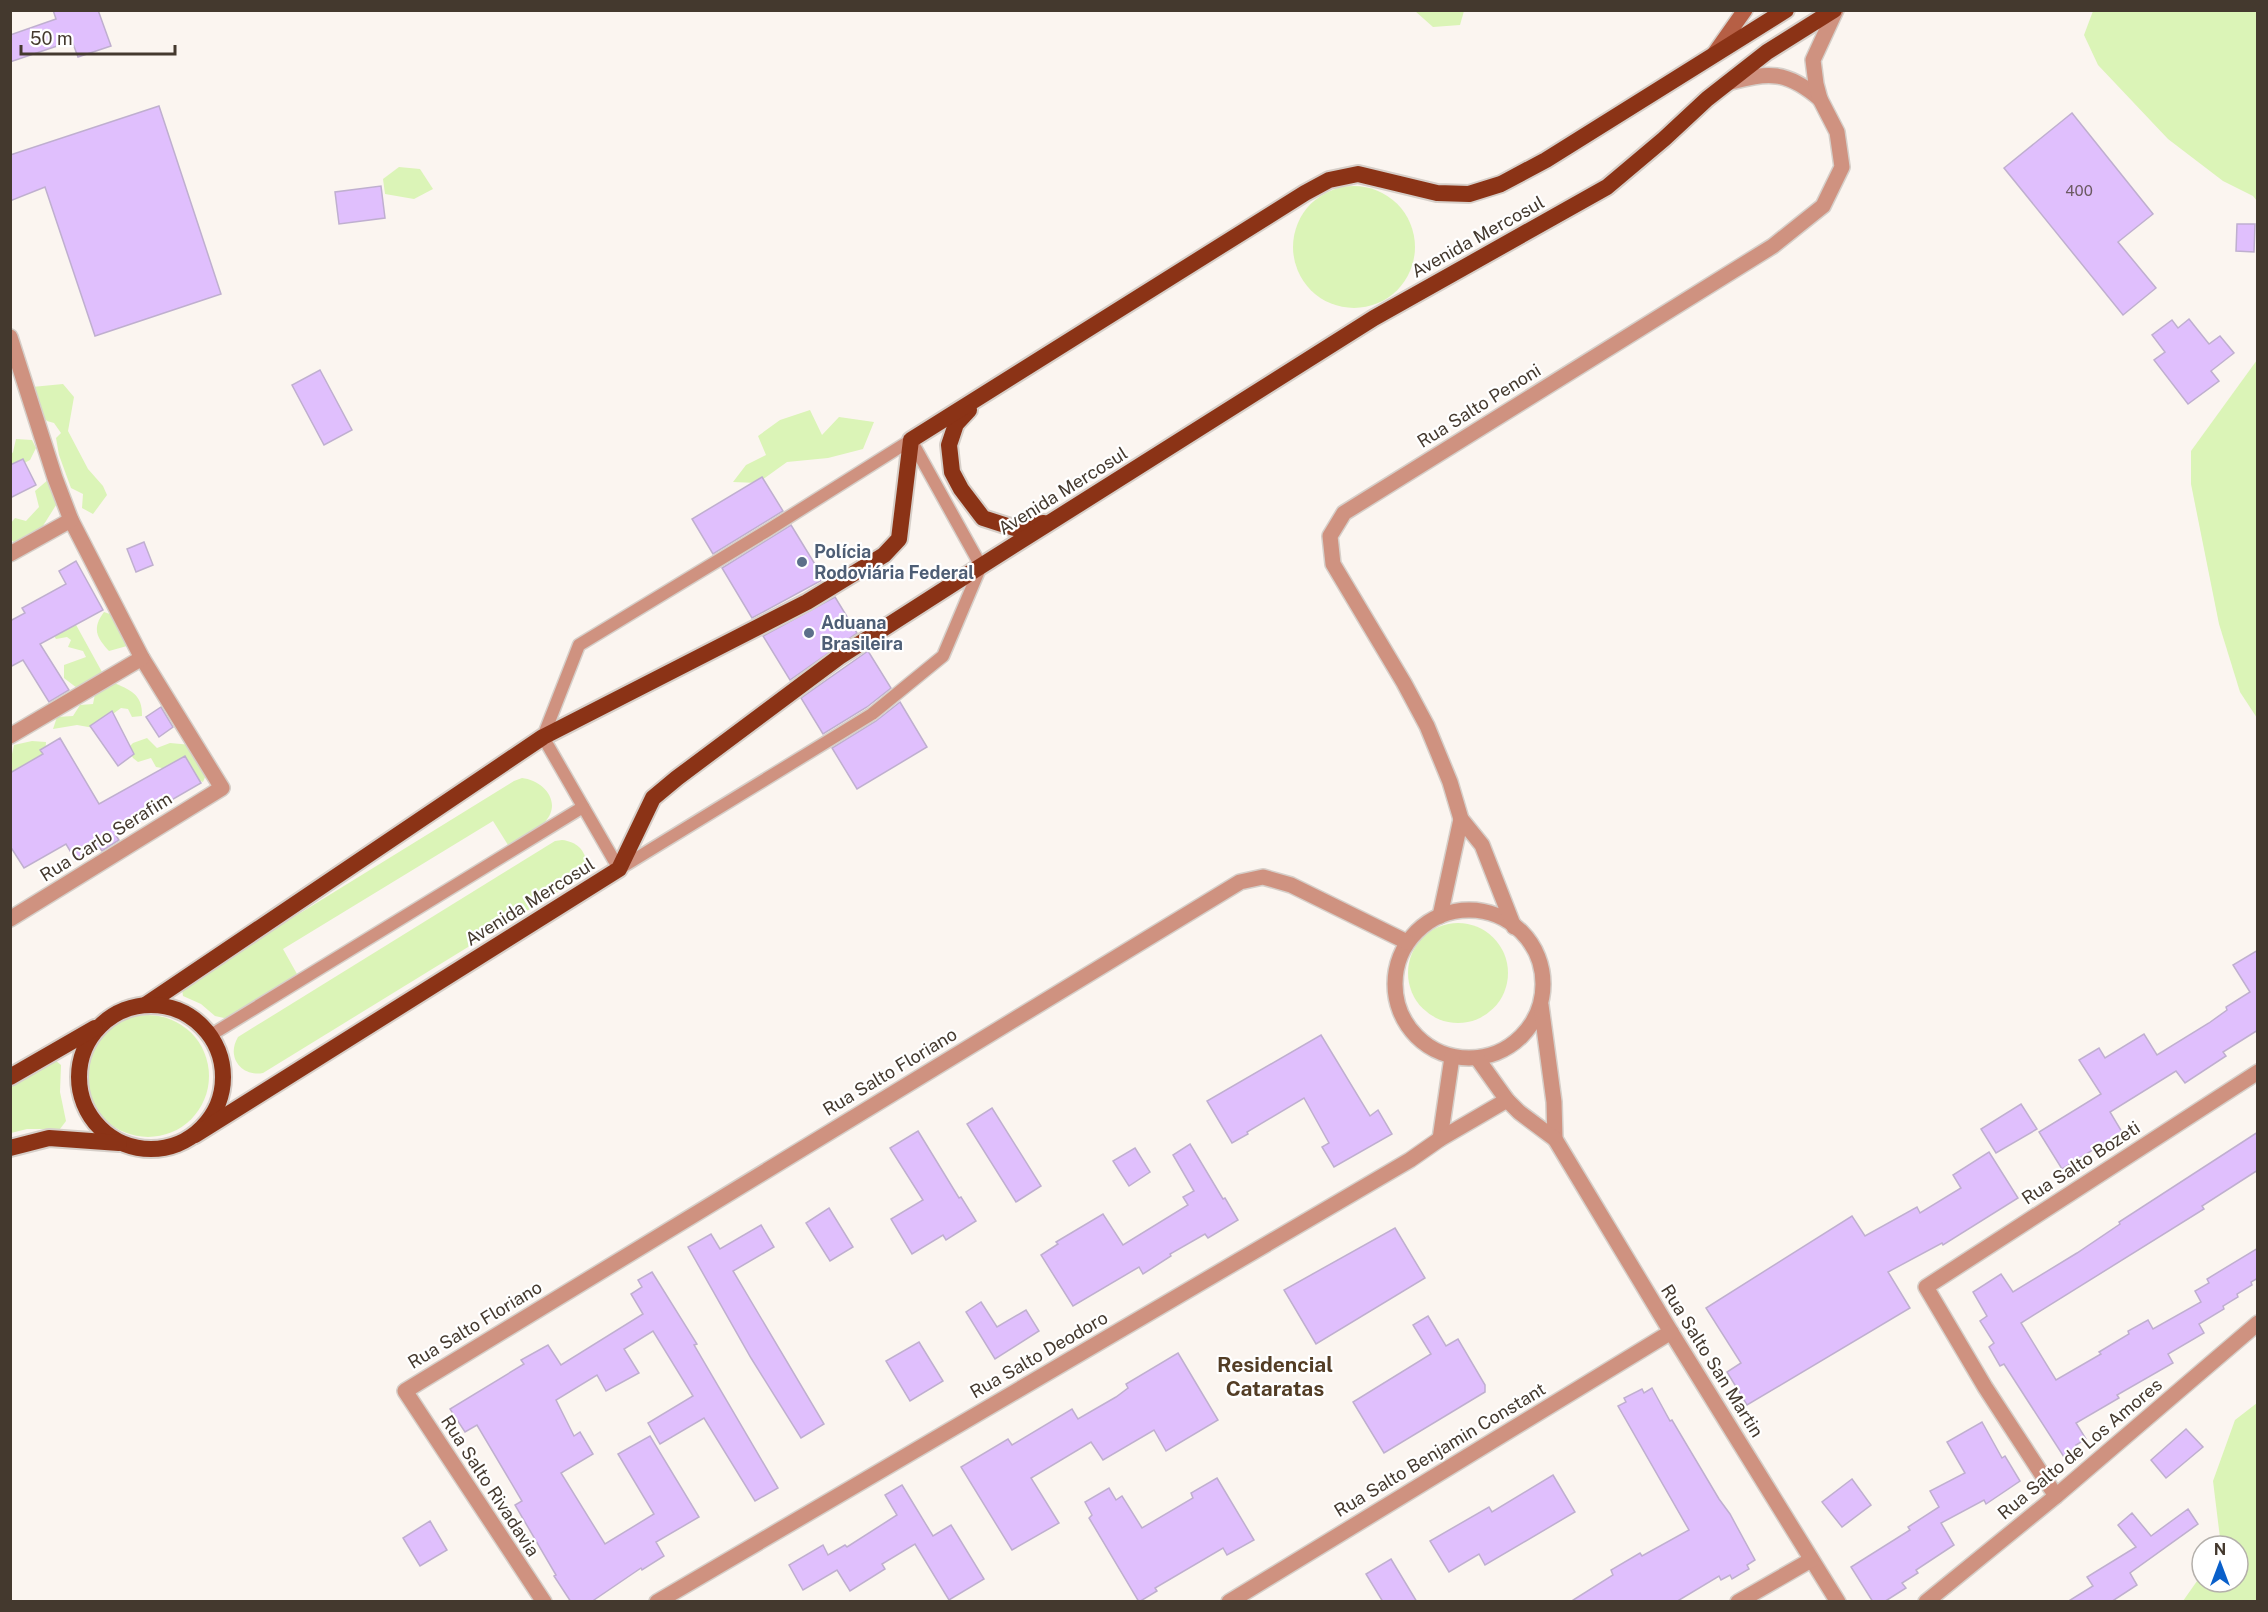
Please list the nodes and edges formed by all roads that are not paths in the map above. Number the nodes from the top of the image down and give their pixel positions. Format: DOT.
graph roads {
  1 [pos="1745,10"];
  2 [pos="1786,10"];
  3 [pos="1835,10"];
  4 [pos="1712,57"];
  5 [pos="1727,83"];
  6 [pos="1820,99"];
  7 [pos="10,338"];
  8 [pos="982,396"];
  9 [pos="911,440"];
  10 [pos="71,520"];
  11 [pos="1050,522"];
  12 [pos="10,554"];
  13 [pos="981,566"];
  14 [pos="142,658"];
  15 [pos="10,736"];
  16 [pos="543,737"];
  17 [pos="583,807"];
  18 [pos="1461,819"];
  19 [pos="619,869"];
  20 [pos="1440,916"];
  21 [pos="10,918"];
  22 [pos="1514,927"];
  23 [pos="1407,942"];
  24 [pos="1541,1003"];
  25 [pos="147,1004"];
  26 [pos="98,1026"];
  27 [pos="211,1035"];
  28 [pos="1452,1057"];
  29 [pos="1477,1058"];
  30 [pos="2258,1072"];
  31 [pos="10,1077"];
  32 [pos="1507,1101"];
  33 [pos="195,1135"];
  34 [pos="1440,1139"];
  35 [pos="1555,1139"];
  36 [pos="119,1143"];
  37 [pos="10,1148"];
  38 [pos="2258,1323"];
  39 [pos="1671,1332"];
  40 [pos="405,1391"];
  41 [pos="2056,1496"];
  42 [pos="1810,1560"];
  43 [pos="544,1602"];
  44 [pos="657,1602"];
  45 [pos="1229,1602"];
  46 [pos="1738,1602"];
  47 [pos="1838,1602"];
  48 [pos="1926,1602"];
  1 -- 4 [label="main road"];
  2 -- 4 [label="highway, Avenida Mercosul"];
  3 -- 5 [label="highway, Avenida Mercosul"];
  3 -- 6 [label="street, Rua Salto Penoni"];
  4 -- 8 [label="highway, Avenida Mercosul"];
  5 -- 6 [label="street, Rua Salto Penoni"];
  5 -- 11 [label="highway, Avenida Mercosul"];
  6 -- 18 [label="street, Rua Salto Penoni"];
  7 -- 10 [label="street"];
  8 -- 9 [label="highway, Avenida Mercosul"];
  8 -- 11 [label="highway"];
  9 -- 13 [label="lane"];
  9 -- 16 [label="lane"];
  9 -- 16 [label="highway, Avenida Mercosul"];
  10 -- 12 [label="street"];
  10 -- 14 [label="street"];
  11 -- 13 [label="highway, Avenida Mercosul"];
  13 -- 19 [label="highway, Avenida Mercosul"];
  13 -- 19 [label="lane"];
  14 -- 15 [label="street"];
  14 -- 21 [label="street, Rua Carlo Serafim"];
  16 -- 17 [label="lane"];
  16 -- 25 [label="highway, Avenida Mercosul"];
  17 -- 19 [label="lane"];
  17 -- 27 [label="lane"];
  18 -- 20 [label="street, Rua Salto Penoni"];
  18 -- 22 [label="street, Rua Salto Penoni"];
  19 -- 33 [label="highway, Avenida Mercosul"];
  20 -- 22 [label="street"];
  20 -- 23 [label="street"];
  22 -- 24 [label="street"];
  23 -- 28 [label="street"];
  23 -- 40 [label="street, Rua Salto Floriano"];
  24 -- 29 [label="street"];
  24 -- 35 [label="street, Rua Salto San Martin"];
  25 -- 26 [label="highway, Avenida Mercosul"];
  25 -- 27 [label="highway, Avenida Mercosul"];
  26 -- 31 [label="highway, Avenida Mercosul"];
  26 -- 36 [label="highway, Avenida Mercosul"];
  27 -- 33 [label="highway, Avenida Mercosul"];
  28 -- 29 [label="street"];
  28 -- 34 [label="street"];
  29 -- 32 [label="street, Rua Salto San Martin"];
  30 -- 41 [label="street, Rua Salto Bozeti"];
  32 -- 34 [label="street, Rua Salto Deodoro"];
  32 -- 35 [label="street, Rua Salto San Martin"];
  33 -- 36 [label="highway, Avenida Mercosul"];
  34 -- 44 [label="street, Rua Salto Deodoro"];
  35 -- 39 [label="street, Rua Salto San Martin"];
  36 -- 37 [label="highway, Avenida Mercosul"];
  38 -- 41 [label="street, Rua Salto de Los Amores"];
  39 -- 42 [label="street, Rua Salto San Martin"];
  39 -- 45 [label="street, Rua Salto Benjamin Constant"];
  40 -- 43 [label="street, Rua Salto Rivadavia"];
  41 -- 48 [label="street, Rua Salto de Los Amores"];
  42 -- 46 [label="street"];
  42 -- 47 [label="street, Rua Salto San Martin"];
}
